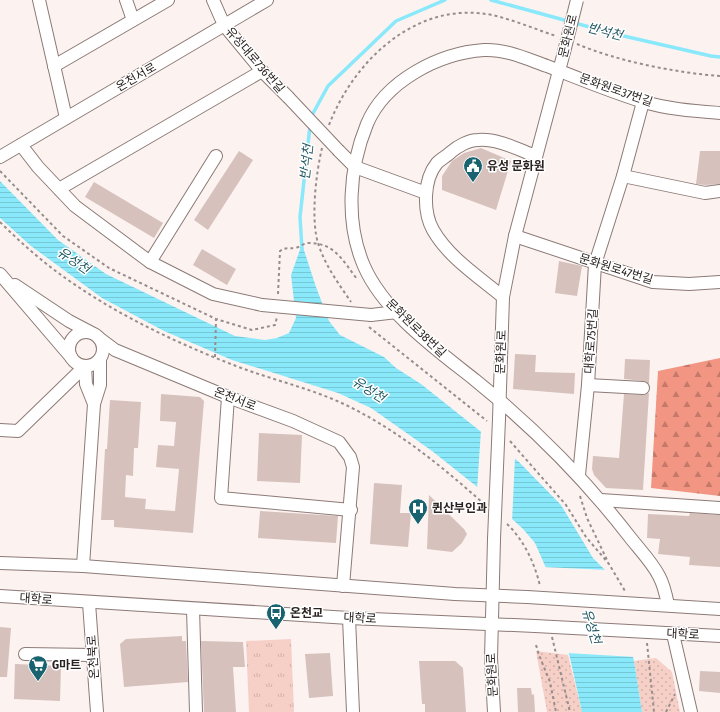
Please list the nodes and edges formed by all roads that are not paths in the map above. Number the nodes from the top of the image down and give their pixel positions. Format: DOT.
graph roads {
  1 [pos="39,0"];
  2 [pos="126,0"];
  3 [pos="168,0"];
  4 [pos="213,0"];
  5 [pos="268,0"];
  6 [pos="577,0"];
  7 [pos="133,20"];
  8 [pos="224,25"];
  9 [pos="54,66"];
  10 [pos="262,71"];
  11 [pos="559,71"];
  12 [pos="643,102"];
  13 [pos="720,114"];
  14 [pos="66,118"];
  15 [pos="21,145"];
  16 [pos="1,153"];
  17 [pos="216,156"];
  18 [pos="536,156"];
  19 [pos="355,167"];
  20 [pos="623,176"];
  21 [pos="60,190"];
  22 [pos="720,191"];
  23 [pos="426,193"];
  24 [pos="514,236"];
  25 [pos="150,262"];
  26 [pos="595,264"];
  27 [pos="4,277"];
  28 [pos="720,282"];
  29 [pos="503,297"];
  30 [pos="397,312"];
  31 [pos="94,335"];
  32 [pos="115,350"];
  33 [pos="71,357"];
  34 [pos="101,357"];
  35 [pos="84,366"];
  36 [pos="588,385"];
  37 [pos="643,388"];
  38 [pos="228,397"];
  39 [pos="499,400"];
  40 [pos="94,404"];
  41 [pos="0,430"];
  42 [pos="578,475"];
  43 [pos="601,500"];
  44 [pos="720,508"];
  45 [pos="351,510"];
  46 [pos="0,563"];
  47 [pos="83,566"];
  48 [pos="343,586"];
  49 [pos="0,596"];
  50 [pos="492,597"];
  51 [pos="88,603"];
  52 [pos="668,605"];
  53 [pos="193,609"];
  54 [pos="720,609"];
  55 [pos="349,618"];
  56 [pos="491,623"];
  57 [pos="674,634"];
  58 [pos="720,636"];
  59 [pos="25,654"];
  60 [pos="92,655"];
  61 [pos="97,712"];
  62 [pos="196,712"];
  63 [pos="353,712"];
  64 [pos="494,712"];
  65 [pos="691,712"];
  1 -- 9 [label="street"];
  2 -- 7 [label="street"];
  3 -- 7 [label="street"];
  4 -- 8 [label="street, 유성대로736번길"];
  5 -- 8 [label="street, 온천서로"];
  6 -- 11 [label="street, 문화원로, bridge"];
  7 -- 9 [label="street"];
  8 -- 10 [label="street, 유성대로736번길"];
  8 -- 14 [label="street, 온천서로"];
  9 -- 14 [label="street"];
  10 -- 19 [label="street, 유성대로736번길, bridge"];
  10 -- 21 [label="street"];
  11 -- 12 [label="street, 문화원로37번길"];
  11 -- 18 [label="street, 문화원로"];
  11 -- 19 [label="street, 문화원로38번길"];
  12 -- 13 [label="street, 문화원로37번길"];
  12 -- 20 [label="street, 대학로75번길"];
  14 -- 15 [label="street, 온천서로"];
  15 -- 16 [label="street, 온천서로"];
  15 -- 21 [label="street"];
  17 -- 25 [label="street"];
  18 -- 23 [label="street"];
  18 -- 24 [label="street, 문화원로"];
  19 -- 23 [label="street"];
  19 -- 30 [label="street, 문화원로38번길"];
  20 -- 22 [label="street"];
  20 -- 26 [label="street, 대학로75번길"];
  21 -- 25 [label="street"];
  23 -- 29 [label="street"];
  24 -- 26 [label="street, 문화원로47번길"];
  24 -- 29 [label="street, 문화원로"];
  25 -- 30 [label="street, bridge"];
  26 -- 28 [label="street, 문화원로47번길"];
  26 -- 36 [label="street, 대학로75번길"];
  27 -- 31 [label="street, 온천서로"];
  27 -- 33 [label="street"];
  29 -- 39 [label="street, 문화원로"];
  30 -- 39 [label="street, 문화원로38번길"];
  31 -- 32 [label="street, 온천서로"];
  31 -- 33 [label="street"];
  31 -- 34 [label="street"];
  32 -- 34 [label="street"];
  32 -- 38 [label="street, 온천서로"];
  33 -- 35 [label="street"];
  34 -- 35 [label="street"];
  34 -- 40 [label="street"];
  35 -- 40 [label="street"];
  35 -- 41 [label="street"];
  36 -- 37 [label="street"];
  36 -- 42 [label="street, 대학로75번길"];
  38 -- 45 [label="street, 온천서로"];
  38 -- 45 [label="street"];
  39 -- 42 [label="street, 문화원로38번길"];
  39 -- 50 [label="street, 문화원로, bridge"];
  40 -- 47 [label="street"];
  42 -- 43 [label="street"];
  43 -- 44 [label="street"];
  43 -- 52 [label="street"];
  45 -- 48 [label="street"];
  46 -- 47 [label="street"];
  47 -- 48 [label="street"];
  48 -- 50 [label="street"];
  49 -- 51 [label="street, 대학로"];
  50 -- 52 [label="street, bridge"];
  50 -- 56 [label="street, 문화원로"];
  51 -- 53 [label="street, 대학로"];
  51 -- 60 [label="street, 온천북로"];
  52 -- 54 [label="street"];
  53 -- 55 [label="street, 대학로"];
  53 -- 62 [label="street"];
  55 -- 56 [label="street, 대학로"];
  55 -- 63 [label="street"];
  56 -- 57 [label="street, 대학로, bridge"];
  56 -- 64 [label="street, 문화원로"];
  57 -- 58 [label="street, 대학로"];
  57 -- 65 [label="street"];
  59 -- 60 [label="street"];
  60 -- 61 [label="street, 온천북로"];
}
